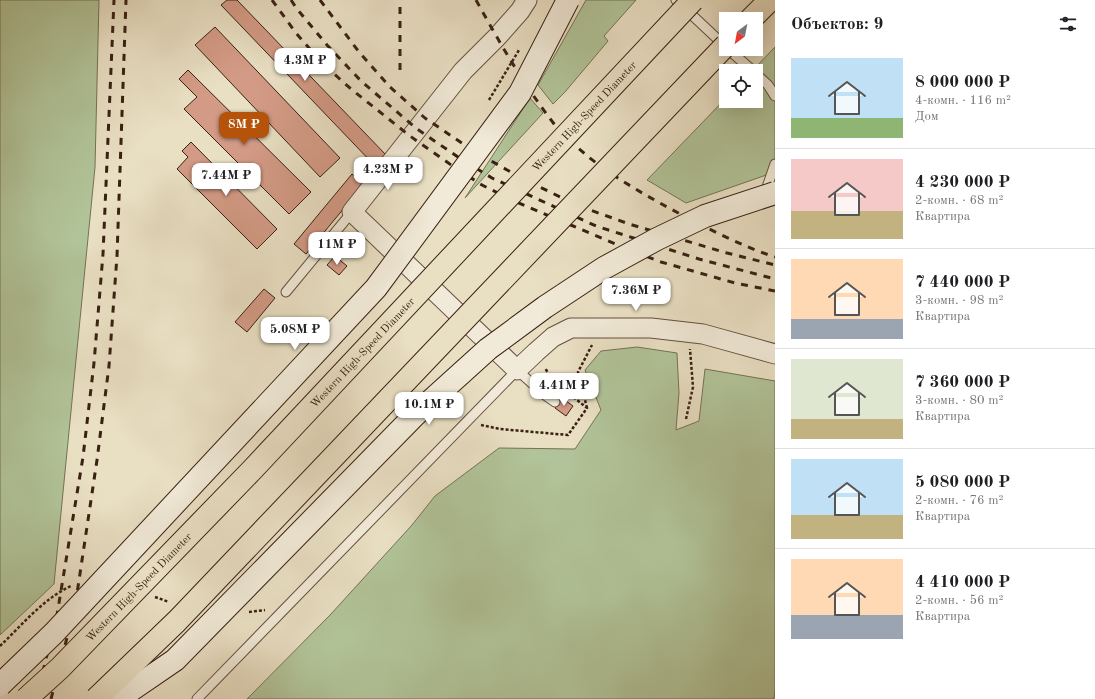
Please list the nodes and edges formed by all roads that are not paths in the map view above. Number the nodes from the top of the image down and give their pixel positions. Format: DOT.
graph roads {
  1 [pos="528,0"];
  2 [pos="568,0"];
  3 [pos="676,0"];
  4 [pos="694,0"];
  5 [pos="770,0"];
  6 [pos="758,12"];
  7 [pos="719,40"];
  8 [pos="719,55"];
  9 [pos="737,56"];
  10 [pos="745,64"];
  11 [pos="763,80"];
  12 [pos="775,96"];
  13 [pos="775,164"];
  14 [pos="771,190"];
  15 [pos="352,212"];
  16 [pos="286,292"];
  17 [pos="775,354"];
  18 [pos="517,370"];
  19 [pos="555,402"];
  20 [pos="0,685"];
  21 [pos="26,699"];
  22 [pos="96,699"];
  23 [pos="118,699"];
  24 [pos="197,699"];
  1 -- 15 [label="street"];
  2 -- 20 [label="main road, bridge"];
  3 -- 7 [label="lane"];
  4 -- 21 [label="highway, Western High-Speed Diameter, bridge"];
  5 -- 6 [label="highway"];
  8 -- 22 [label="highway, bridge"];
  9 -- 10 [label="lane"];
  11 -- 12 [label="lane"];
  13 -- 14 [label="lane"];
  14 -- 23 [label="main road, bridge"];
  15 -- 16 [label="lane"];
  15 -- 18 [label="street"];
  17 -- 18 [label="street"];
  18 -- 19 [label="lane"];
  18 -- 24 [label="lane"];
}
